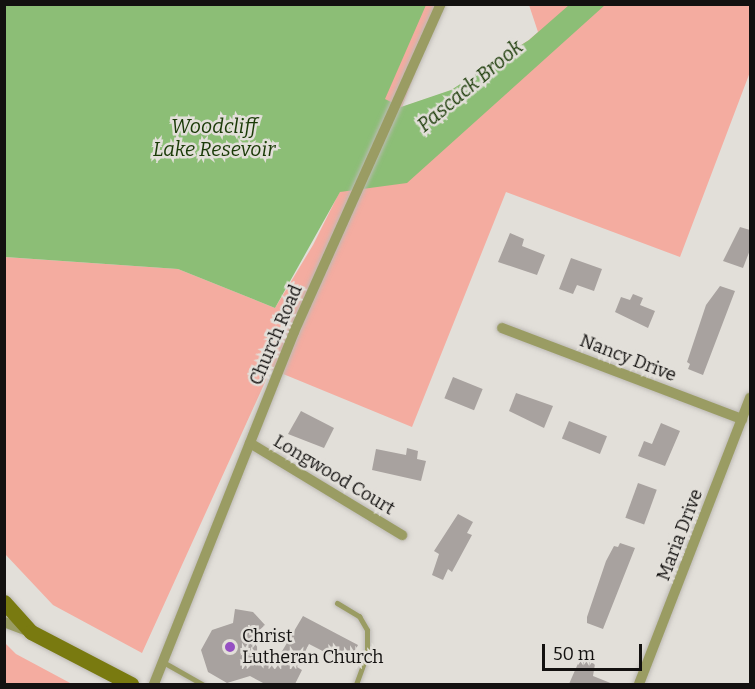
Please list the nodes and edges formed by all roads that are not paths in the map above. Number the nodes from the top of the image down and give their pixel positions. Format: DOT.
graph roads {
  1 [pos="441,4"];
  2 [pos="502,328"];
  3 [pos="750,398"];
  4 [pos="742,419"];
  5 [pos="250,443"];
  6 [pos="402,535"];
  7 [pos="4,602"];
  8 [pos="337,603"];
  9 [pos="4,622"];
  10 [pos="31,632"];
  11 [pos="163,662"];
  12 [pos="131,684"];
  13 [pos="154,684"];
  14 [pos="202,684"];
  15 [pos="356,684"];
  16 [pos="639,684"];
  1 -- 5 [label="street, Church Road"];
  2 -- 4 [label="street, Nancy Drive"];
  3 -- 4 [label="street, Maria Drive"];
  4 -- 16 [label="street, Maria Drive"];
  5 -- 6 [label="street, Longwood Court"];
  5 -- 11 [label="street, Church Road"];
  7 -- 10 [label="street"];
  8 -- 15 [label="lane"];
  9 -- 10 [label="street"];
  10 -- 12 [label="street"];
  11 -- 13 [label="street, Church Road"];
  11 -- 14 [label="lane"];
}
